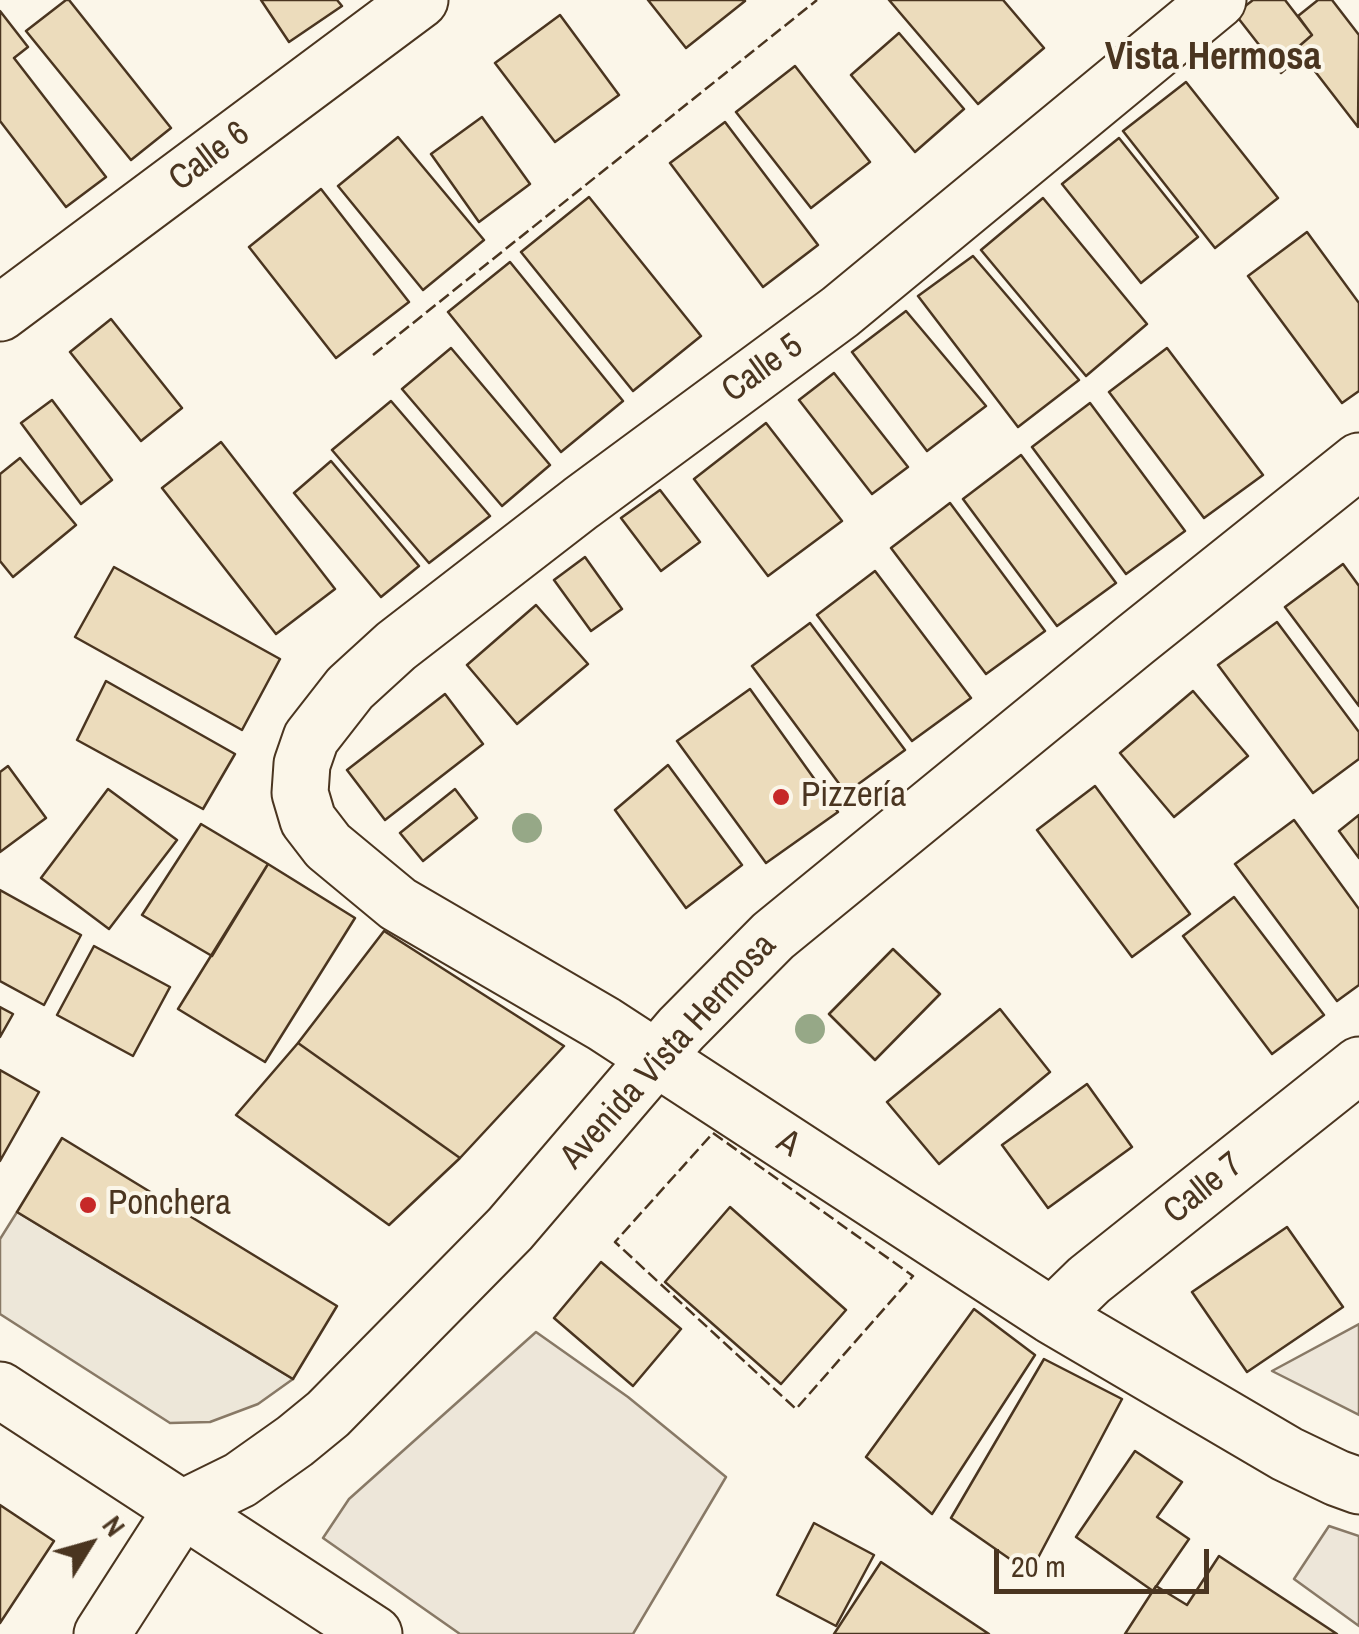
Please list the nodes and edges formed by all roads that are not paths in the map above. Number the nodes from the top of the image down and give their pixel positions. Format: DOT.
graph roads {
  1 [pos="420,0"];
  2 [pos="1218,0"];
  3 [pos="0,313"];
  4 [pos="1359,461"];
  5 [pos="311,738"];
  6 [pos="656,1057"];
  7 [pos="1359,1065"];
  8 [pos="1052,1316"];
  9 [pos="0,1390"];
  10 [pos="1359,1486"];
  11 [pos="183,1508"];
  12 [pos="102,1634"];
  13 [pos="374,1634"];
  1 -- 3 [label="street, Calle 6"];
  2 -- 5 [label="street, Calle 5"];
  4 -- 6 [label="street, Avenida Vista Hermosa"];
  5 -- 6 [label="street, A"];
  6 -- 8 [label="street, A"];
  6 -- 11 [label="street, Avenida Vista Hermosa"];
  7 -- 8 [label="street, Calle 7"];
  8 -- 10 [label="street, A"];
  9 -- 11 [label="street"];
  11 -- 12 [label="street"];
  11 -- 13 [label="street"];
}
